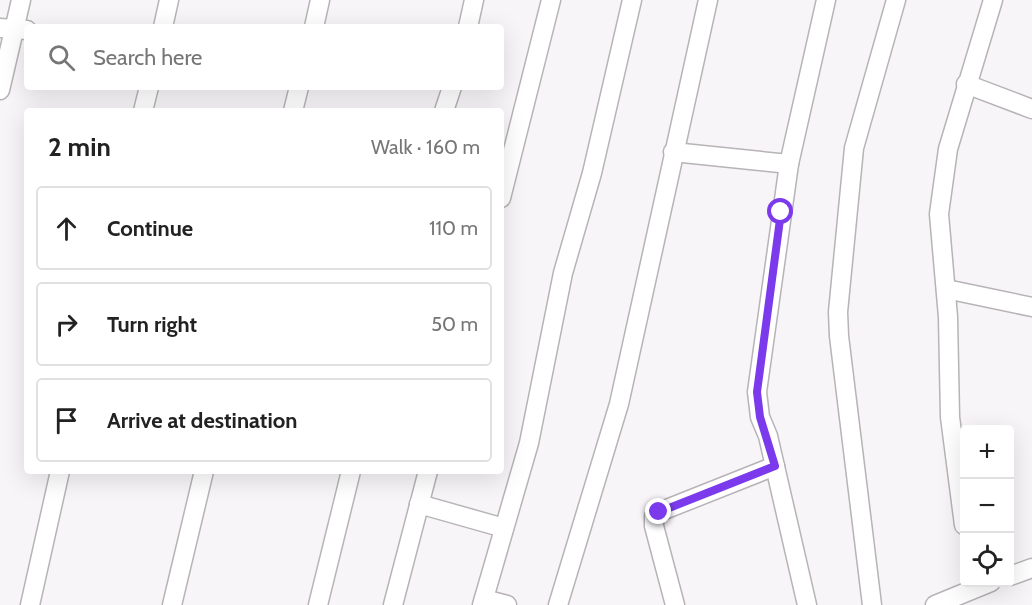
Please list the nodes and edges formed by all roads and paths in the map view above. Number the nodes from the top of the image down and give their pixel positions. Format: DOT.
graph roads {
  1 [pos="21,0"];
  2 [pos="169,0"];
  3 [pos="320,0"];
  4 [pos="474,0"];
  5 [pos="551,0"];
  6 [pos="632,0"];
  7 [pos="708,0"];
  8 [pos="826,0"];
  9 [pos="896,0"];
  10 [pos="993,0"];
  11 [pos="164,24"];
  12 [pos="315,24"];
  13 [pos="469,24"];
  14 [pos="13,29"];
  15 [pos="966,84"];
  16 [pos="0,90"];
  17 [pos="148,90"];
  18 [pos="298,90"];
  19 [pos="451,90"];
  20 [pos="144,108"];
  21 [pos="294,108"];
  22 [pos="445,108"];
  23 [pos="1032,109"];
  24 [pos="673,152"];
  25 [pos="789,164"];
  26 [pos="504,186"];
  27 [pos="946,289"];
  28 [pos="1032,307"];
  29 [pos="775,466"];
  30 [pos="59,474"];
  31 [pos="203,474"];
  32 [pos="350,474"];
  33 [pos="427,474"];
  34 [pos="960,494"];
  35 [pos="419,504"];
  36 [pos="504,528"];
  37 [pos="1032,568"];
  38 [pos="1014,575"];
  39 [pos="974,587"];
  40 [pos="483,602"];
  41 [pos="30,605"];
  42 [pos="172,605"];
  43 [pos="318,605"];
  44 [pos="393,605"];
  45 [pos="507,605"];
  46 [pos="558,605"];
  47 [pos="675,605"];
  48 [pos="807,605"];
  49 [pos="872,605"];
  50 [pos="935,605"];
  1 -- 14 [label="street"];
  2 -- 11 [label="street"];
  3 -- 12 [label="street"];
  4 -- 13 [label="street"];
  5 -- 26 [label="street"];
  6 -- 36 [label="street"];
  7 -- 24 [label="street"];
  8 -- 25 [label="street"];
  9 -- 49 [label="street"];
  10 -- 15 [label="street"];
  14 -- 16 [label="street"];
  15 -- 23 [label="street"];
  15 -- 27 [label="street"];
  17 -- 20 [label="street"];
  18 -- 21 [label="street"];
  19 -- 22 [label="street"];
  24 -- 25 [label="street"];
  24 -- 46 [label="street"];
  25 -- 29 [label="street"];
  27 -- 28 [label="street"];
  27 -- 34 [label="street"];
  29 -- 47 [label="street"];
  29 -- 48 [label="street"];
  30 -- 41 [label="street"];
  31 -- 42 [label="street"];
  32 -- 43 [label="street"];
  33 -- 35 [label="street"];
  35 -- 36 [label="street"];
  35 -- 44 [label="street"];
  36 -- 40 [label="street"];
  37 -- 38 [label="street"];
  39 -- 50 [label="street"];
  40 -- 45 [label="street"];
}
